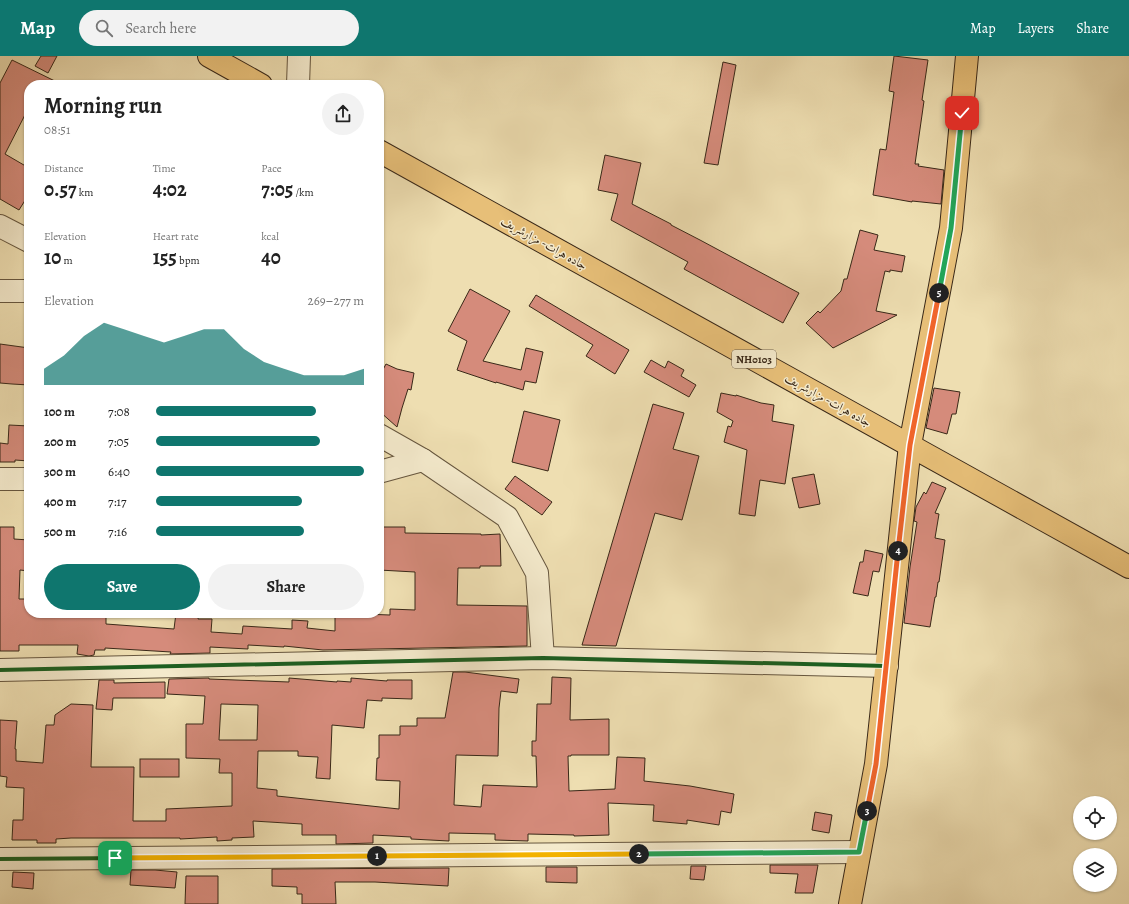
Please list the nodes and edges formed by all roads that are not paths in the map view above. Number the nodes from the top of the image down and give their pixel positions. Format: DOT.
graph roads {
  1 [pos="209,56"];
  2 [pos="299,56"];
  3 [pos="967,56"];
  4 [pos="251,80"];
  5 [pos="298,80"];
  6 [pos="384,154"];
  7 [pos="0,226"];
  8 [pos="24,238"];
  9 [pos="0,291"];
  10 [pos="24,291"];
  11 [pos="384,438"];
  12 [pos="910,445"];
  13 [pos="423,460"];
  14 [pos="384,471"];
  15 [pos="24,479"];
  16 [pos="0,480"];
  17 [pos="1129,567"];
  18 [pos="543,658"];
  19 [pos="886,666"];
  20 [pos="0,670"];
  21 [pos="859,852"];
  22 [pos="0,859"];
  23 [pos="850,904"];
  1 -- 4 [label="main road"];
  2 -- 5 [label="street"];
  3 -- 12 [label="main road"];
  6 -- 12 [label="main road, جاده هرات- مزارشریف / NH0103"];
  7 -- 8 [label="street"];
  9 -- 10 [label="street"];
  11 -- 13 [label="street"];
  12 -- 17 [label="main road, جاده هرات- مزارشریف / NH0103"];
  12 -- 19 [label="main road"];
  13 -- 14 [label="street"];
  13 -- 18 [label="street"];
  15 -- 16 [label="street"];
  18 -- 19 [label="street"];
  18 -- 20 [label="street"];
  19 -- 21 [label="main road"];
  21 -- 22 [label="street"];
  21 -- 23 [label="main road"];
}
